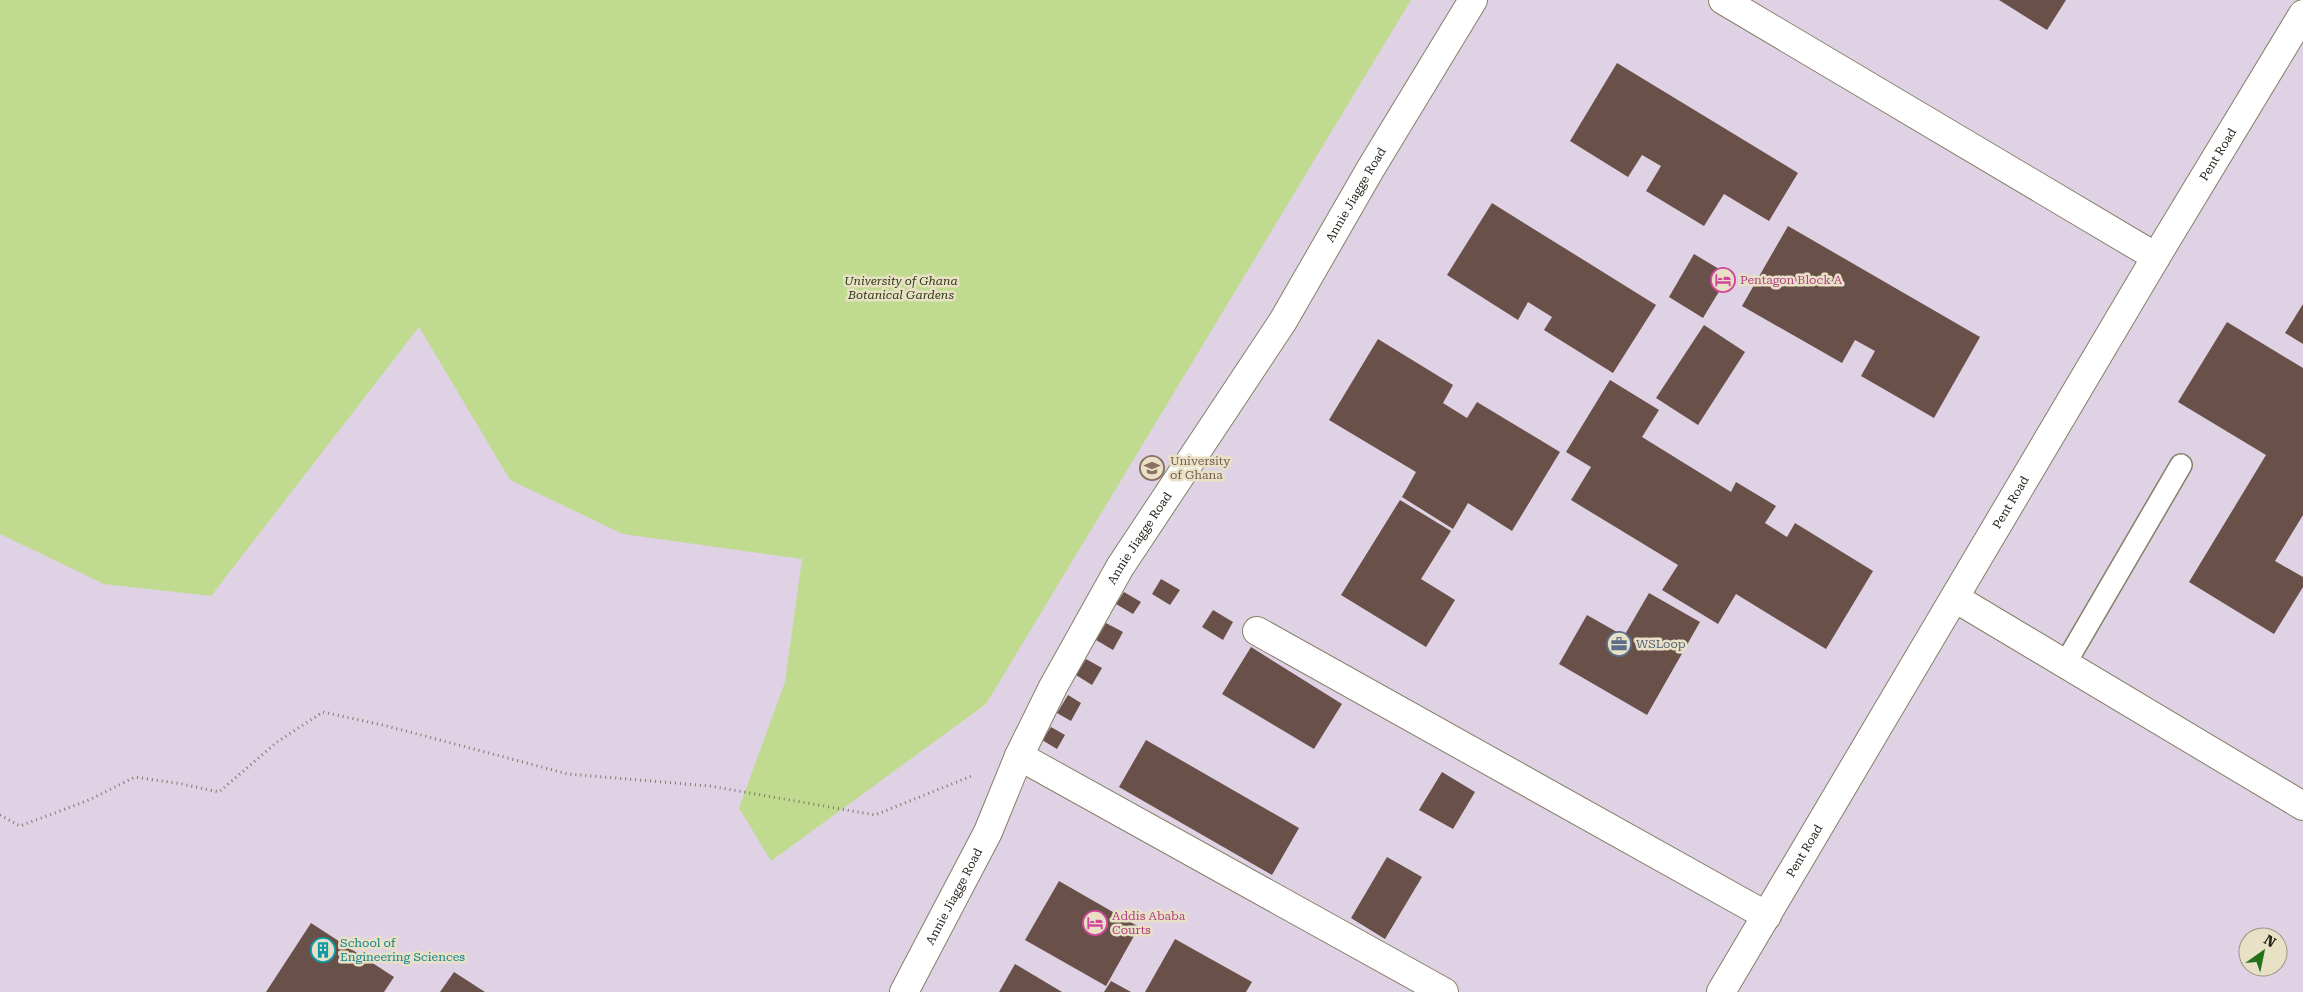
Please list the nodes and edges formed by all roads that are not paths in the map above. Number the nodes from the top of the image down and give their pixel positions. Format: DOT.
graph roads {
  1 [pos="1472,0"];
  2 [pos="1724,0"];
  3 [pos="2303,14"];
  4 [pos="2156,257"];
  5 [pos="2181,465"];
  6 [pos="1955,598"];
  7 [pos="1257,630"];
  8 [pos="2065,664"];
  9 [pos="1019,756"];
  10 [pos="2303,806"];
  11 [pos="1767,916"];
  12 [pos="904,992"];
  13 [pos="1444,992"];
  14 [pos="1721,992"];
  1 -- 9 [label="street, Annie Jiagge Road"];
  2 -- 4 [label="street"];
  3 -- 4 [label="street, Pent Road"];
  4 -- 6 [label="street, Pent Road"];
  5 -- 8 [label="lane"];
  6 -- 8 [label="street"];
  6 -- 11 [label="street, Pent Road"];
  7 -- 11 [label="street"];
  8 -- 10 [label="street"];
  9 -- 12 [label="street, Annie Jiagge Road"];
  9 -- 13 [label="street"];
  11 -- 14 [label="street, Pent Road"];
}
